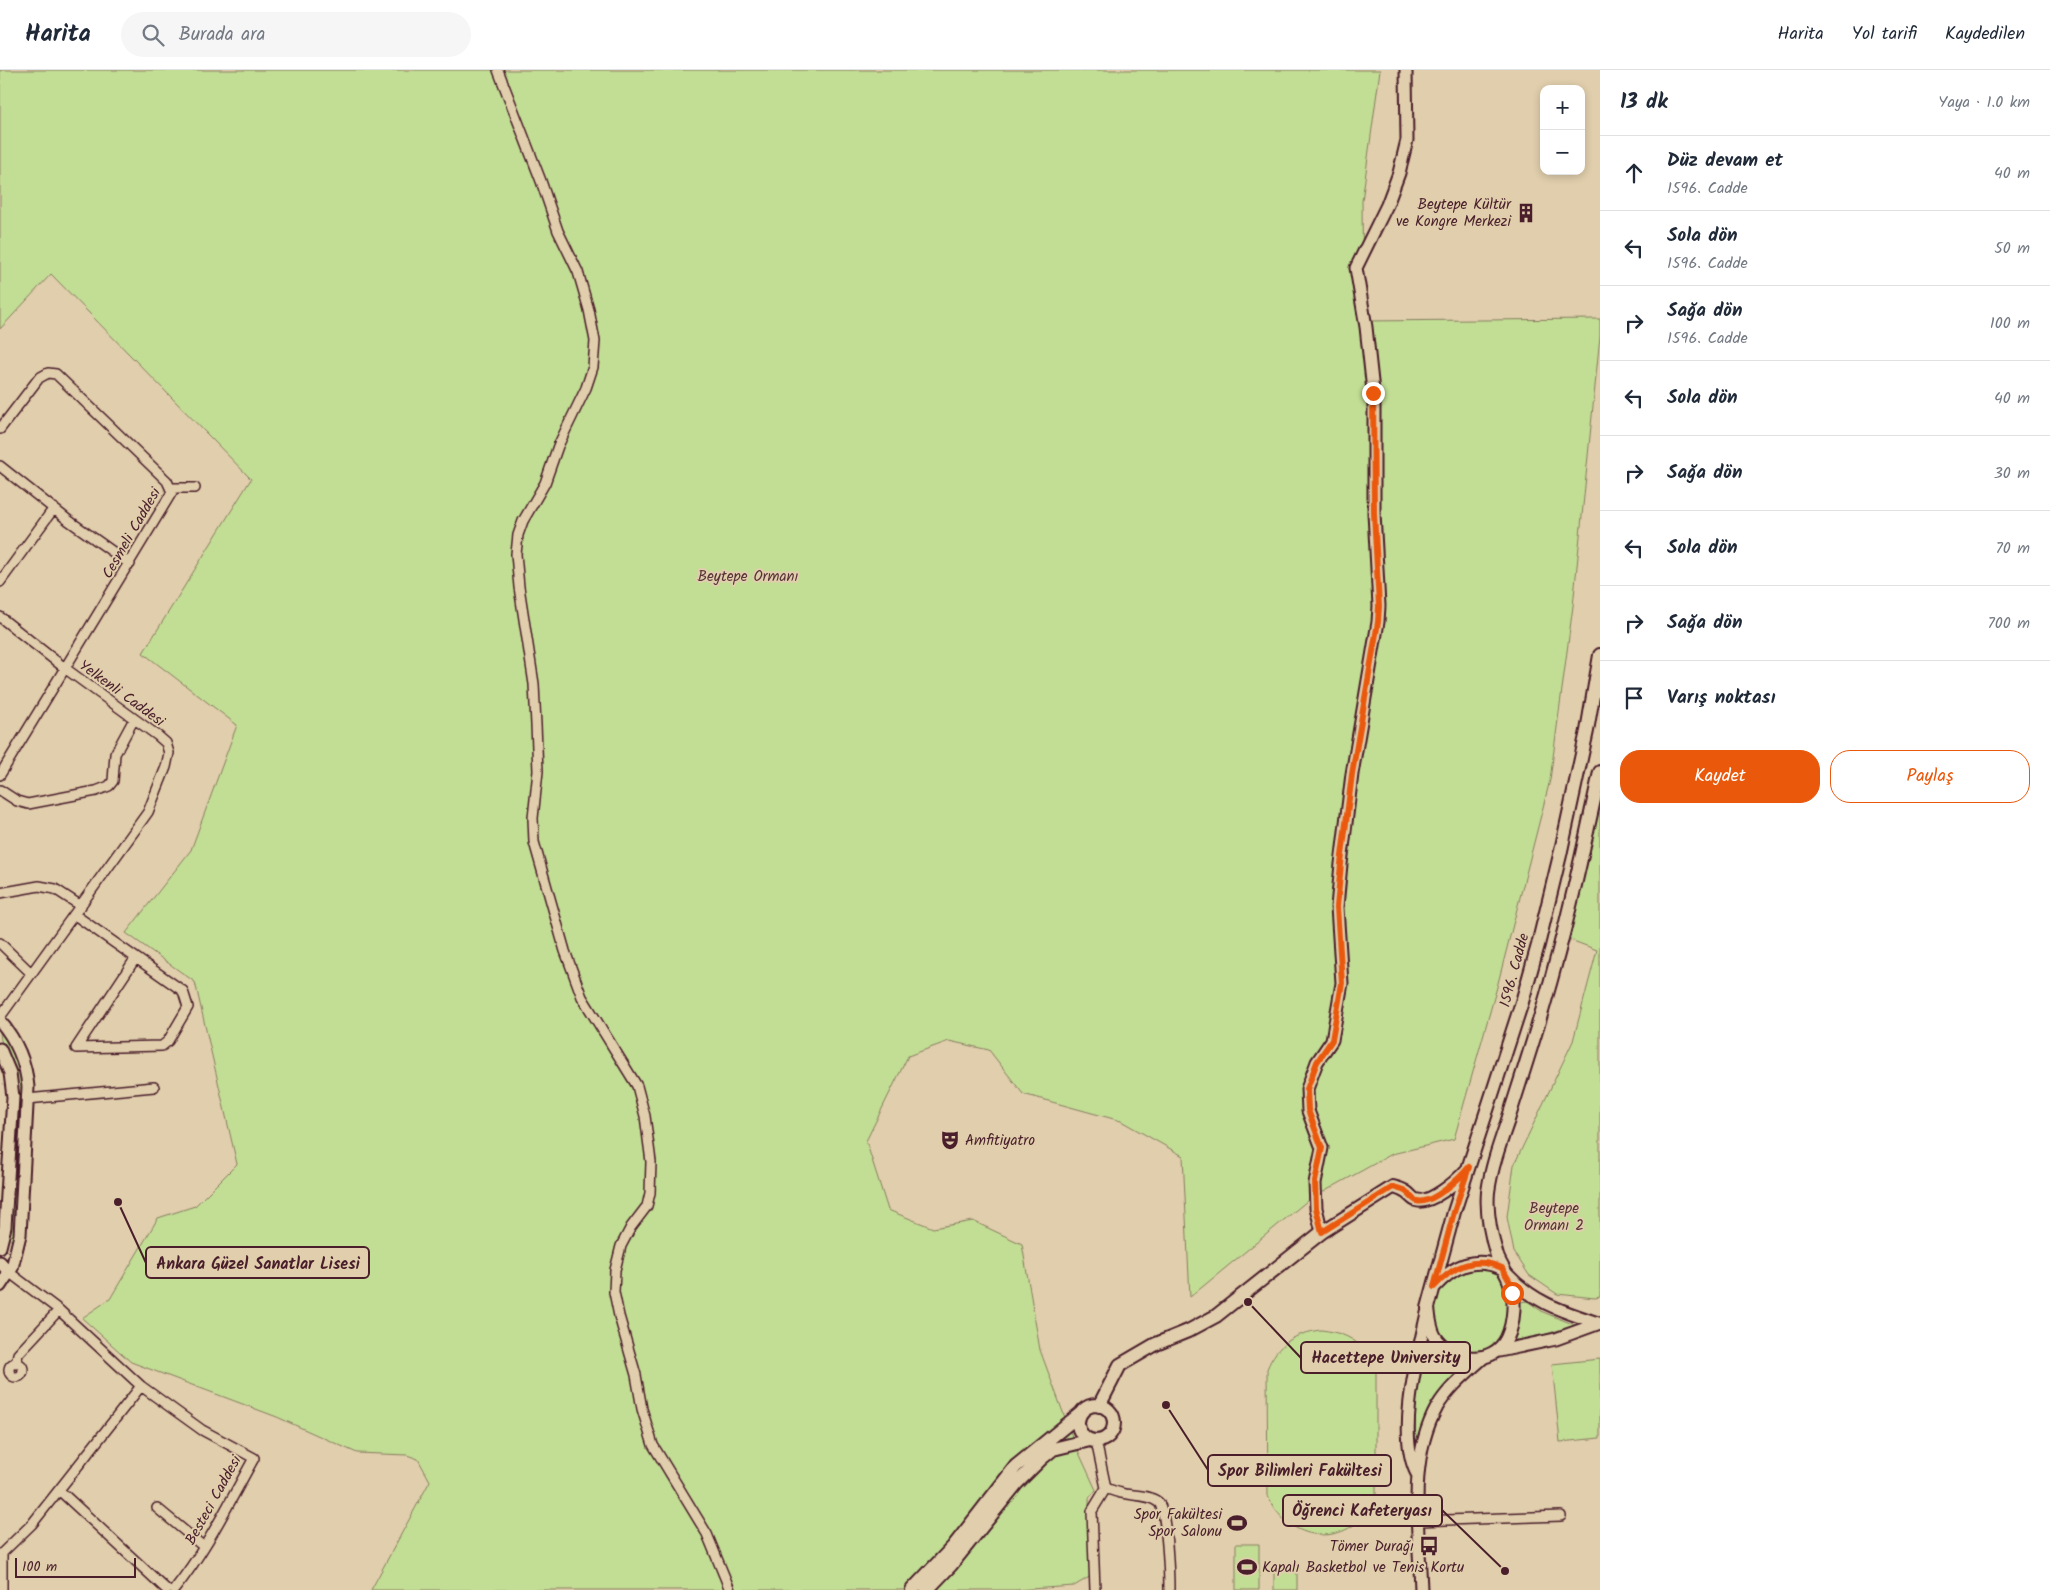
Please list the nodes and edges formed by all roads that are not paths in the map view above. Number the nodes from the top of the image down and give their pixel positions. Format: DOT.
graph roads {
  1 [pos="498,70"];
  2 [pos="1406,70"];
  3 [pos="0,429"];
  4 [pos="0,466"];
  5 [pos="172,488"];
  6 [pos="195,488"];
  7 [pos="54,508"];
  8 [pos="130,564"];
  9 [pos="0,582"];
  10 [pos="0,617"];
  11 [pos="1600,655"];
  12 [pos="66,669"];
  13 [pos="134,719"];
  14 [pos="1600,772"];
  15 [pos="0,775"];
  16 [pos="0,790"];
  17 [pos="0,893"];
  18 [pos="81,906"];
  19 [pos="75,915"];
  20 [pos="0,943"];
  21 [pos="135,959"];
  22 [pos="32,973"];
  23 [pos="0,1019"];
  24 [pos="0,1049"];
  25 [pos="154,1087"];
  26 [pos="27,1099"];
  27 [pos="1469,1167"];
  28 [pos="1322,1232"];
  29 [pos="0,1246"];
  30 [pos="0,1262"];
  31 [pos="1502,1268"];
  32 [pos="10,1273"];
  33 [pos="0,1286"];
  34 [pos="1434,1287"];
  35 [pos="1428,1308"];
  36 [pos="59,1310"];
  37 [pos="1599,1323"];
  38 [pos="1499,1351"];
  39 [pos="1484,1357"];
  40 [pos="16,1364"];
  41 [pos="142,1386"];
  42 [pos="1099,1406"];
  43 [pos="1080,1414"];
  44 [pos="1093,1441"];
  45 [pos="1418,1476"];
  46 [pos="1106,1488"];
  47 [pos="59,1490"];
  48 [pos="157,1508"];
  49 [pos="1561,1516"];
  50 [pos="1418,1521"];
  51 [pos="204,1547"];
  52 [pos="1,1554"];
  53 [pos="2,1590"];
  54 [pos="167,1590"];
  55 [pos="174,1590"];
  56 [pos="730,1590"];
  57 [pos="912,1590"];
  58 [pos="927,1590"];
  59 [pos="1095,1590"];
  60 [pos="1170,1590"];
  61 [pos="1421,1590"];
  1 -- 56 [label="street"];
  2 -- 28 [label="street"];
  3 -- 5 [label="street, Cesmeli Caddesi"];
  4 -- 7 [label="street"];
  5 -- 6 [label="street"];
  5 -- 8 [label="street, Cesmeli Caddesi"];
  7 -- 8 [label="street"];
  7 -- 9 [label="street"];
  8 -- 12 [label="street, Cesmeli Caddesi"];
  10 -- 12 [label="street, Yelkenli Caddesi"];
  11 -- 27 [label="main road, 1596. Cadde"];
  12 -- 13 [label="street, Yelkenli Caddesi"];
  12 -- 15 [label="street, Cesmeli Caddesi"];
  13 -- 16 [label="street"];
  13 -- 18 [label="street, Yelkenli Caddesi"];
  14 -- 31 [label="main road"];
  17 -- 18 [label="street"];
  18 -- 19 [label="street, Yelkenli Caddesi"];
  19 -- 21 [label="street"];
  19 -- 22 [label="street, Yelkenli Caddesi"];
  20 -- 22 [label="street"];
  21 -- 21 [label="street"];
  22 -- 23 [label="street, Yelkenli Caddesi"];
  23 -- 26 [label="street"];
  24 -- 29 [label="street"];
  25 -- 26 [label="street"];
  26 -- 32 [label="street"];
  27 -- 28 [label="main road"];
  27 -- 34 [label="main road, 1596. Cadde"];
  28 -- 42 [label="main road"];
  30 -- 32 [label="street"];
  31 -- 34 [label="main road"];
  31 -- 37 [label="street"];
  31 -- 38 [label="main road"];
  32 -- 33 [label="street"];
  32 -- 36 [label="street"];
  34 -- 35 [label="main road, 1596. Cadde"];
  35 -- 39 [label="main road, 1596. Cadde"];
  35 -- 45 [label="street, 1596. Cadde"];
  36 -- 40 [label="street"];
  36 -- 41 [label="street"];
  37 -- 38 [label="street"];
  38 -- 39 [label="main road, 1596. Cadde"];
  39 -- 45 [label="street, 1596. Cadde"];
  41 -- 47 [label="street"];
  41 -- 51 [label="street, Besteci Caddesi"];
  42 -- 43 [label="main road"];
  42 -- 44 [label="main road"];
  43 -- 44 [label="main road"];
  43 -- 57 [label="main road"];
  44 -- 46 [label="street"];
  44 -- 58 [label="main road"];
  45 -- 50 [label="street, 1596. Cadde"];
  46 -- 59 [label="street"];
  46 -- 60 [label="street"];
  47 -- 52 [label="street"];
  47 -- 54 [label="street"];
  48 -- 51 [label="street"];
  49 -- 50 [label="street"];
  50 -- 61 [label="street, 1596. Cadde"];
  51 -- 55 [label="street, Besteci Caddesi"];
  52 -- 53 [label="street"];
}
